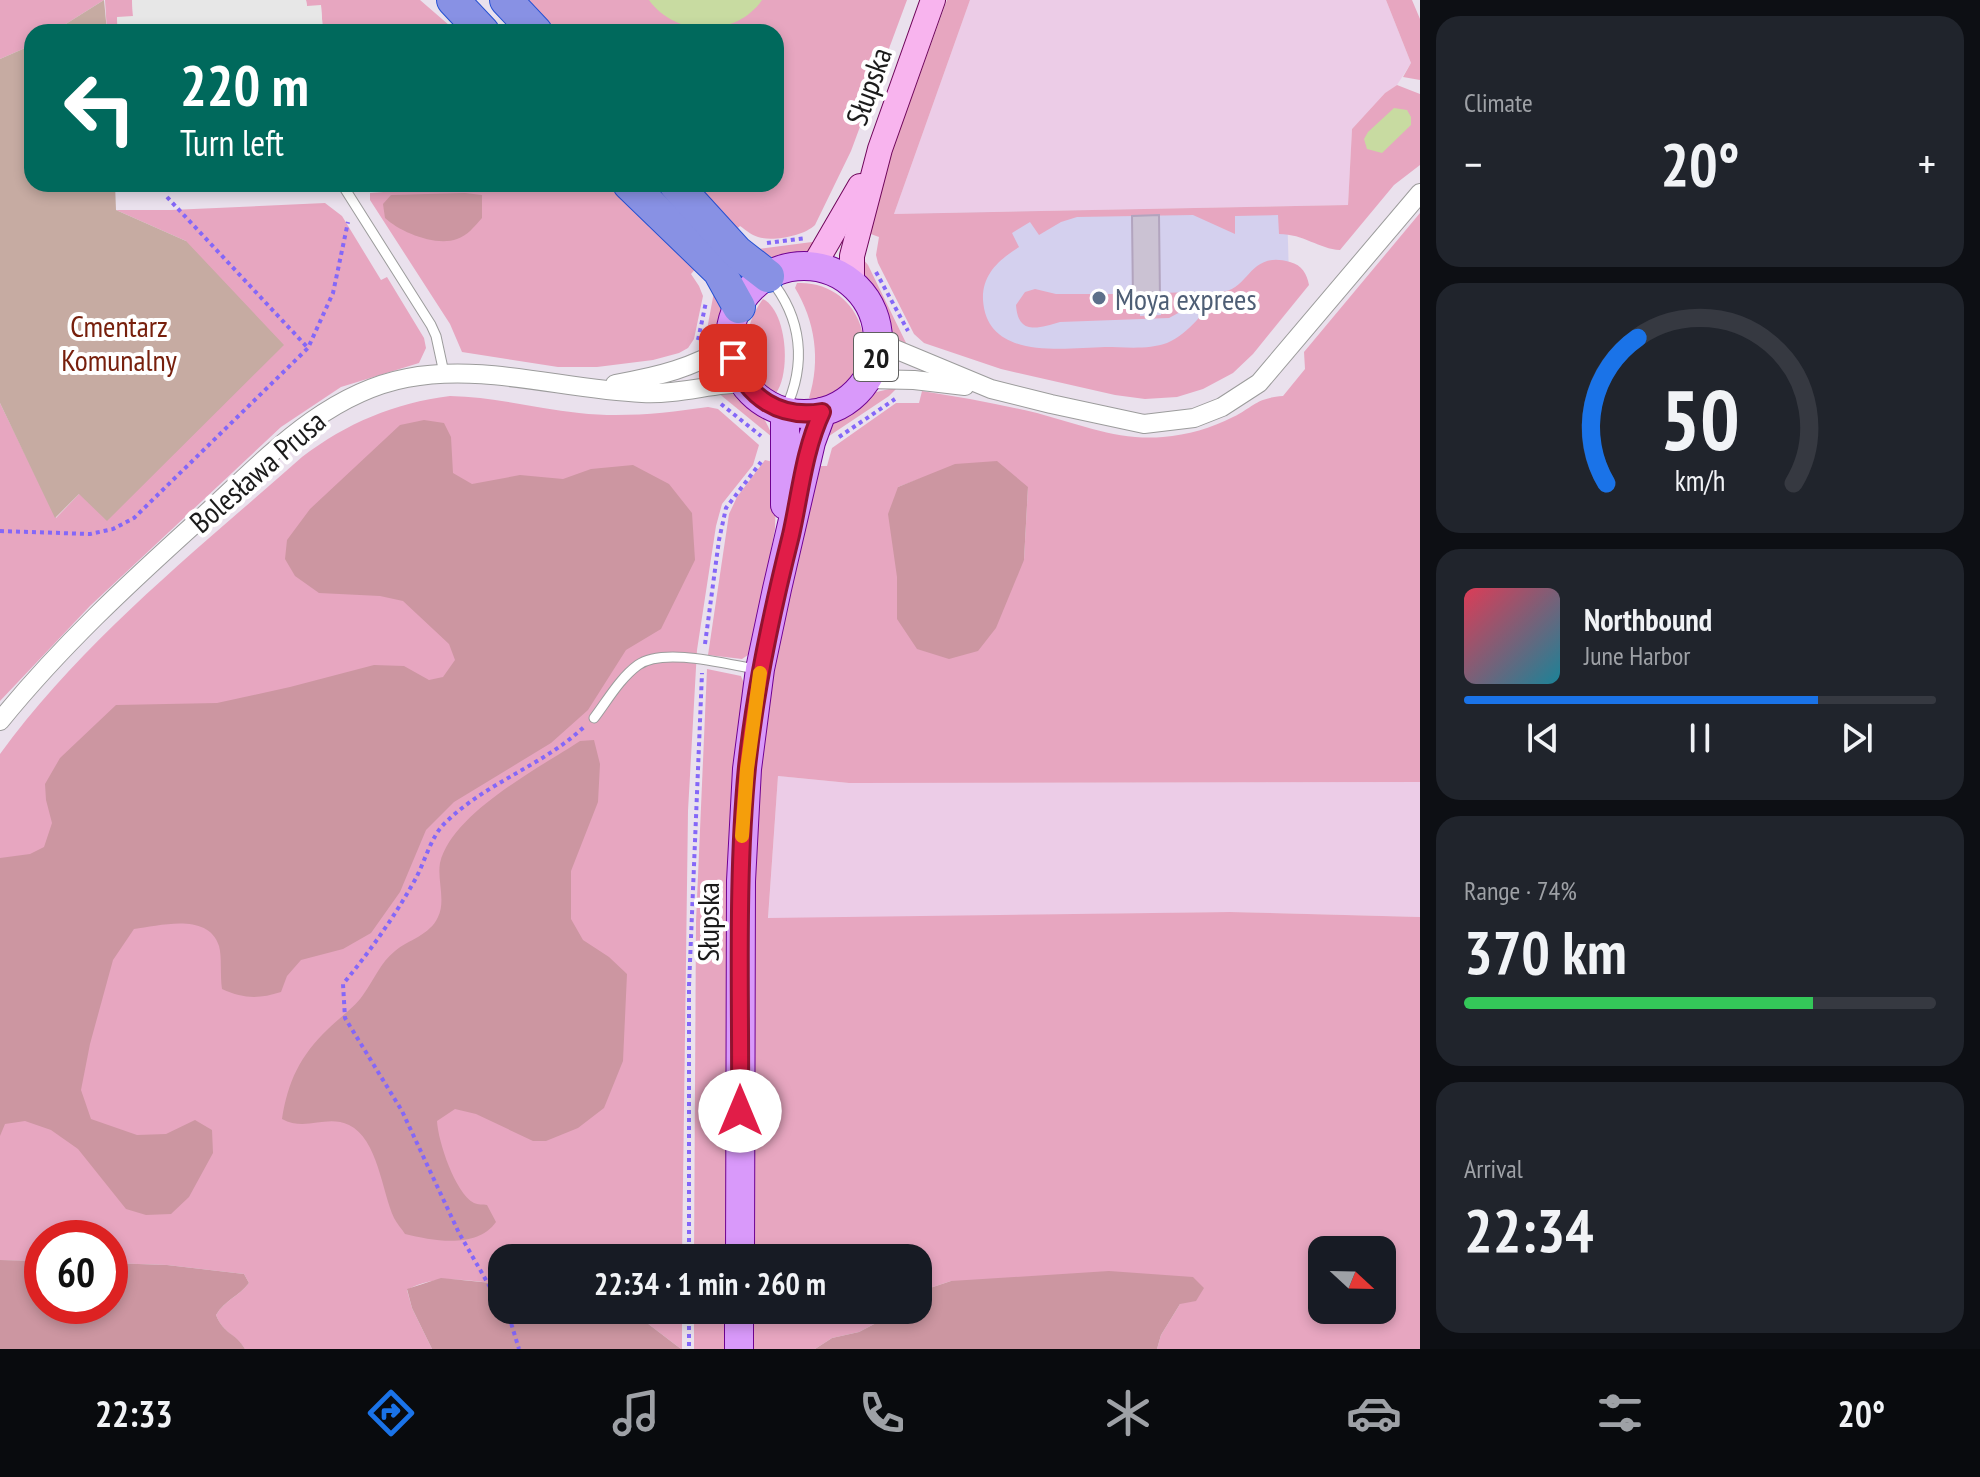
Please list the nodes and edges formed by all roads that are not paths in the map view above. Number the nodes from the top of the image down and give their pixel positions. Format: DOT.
graph roads {
  1 [pos="506,0"];
  2 [pos="933,0"];
  3 [pos="453,2"];
  4 [pos="475,24"];
  5 [pos="528,24"];
  6 [pos="880,149"];
  7 [pos="347,192"];
  8 [pos="661,193"];
  9 [pos="1420,193"];
  10 [pos="727,254"];
  11 [pos="813,267"];
  12 [pos="768,276"];
  13 [pos="852,284"];
  14 [pos="739,307"];
  15 [pos="878,342"];
  16 [pos="731,345"];
  17 [pos="444,373"];
  18 [pos="867,379"];
  19 [pos="744,383"];
  20 [pos="585,389"];
  21 [pos="991,389"];
  22 [pos="785,412"];
  23 [pos="822,412"];
  24 [pos="777,589"];
  25 [pos="760,669"];
  26 [pos="594,718"];
  27 [pos="0,721"];
  28 [pos="740,1244"];
  29 [pos="739,1324"];
  30 [pos="739,1349"];
  1 -- 5 [label="highway"];
  2 -- 6 [label="main road, Słupska"];
  3 -- 4 [label="highway"];
  6 -- 11 [label="main road, Słupska"];
  6 -- 13 [label="main road, Słupska"];
  7 -- 17 [label="lane"];
  8 -- 10 [label="highway"];
  8 -- 10 [label="highway"];
  9 -- 21 [label="street"];
  10 -- 12 [label="highway"];
  10 -- 14 [label="highway"];
  11 -- 12 [label="main road"];
  11 -- 13 [label="main road"];
  12 -- 14 [label="main road"];
  12 -- 22 [label="lane"];
  13 -- 15 [label="main road, 20"];
  14 -- 16 [label="main road"];
  15 -- 18 [label="main road, 20"];
  15 -- 21 [label="street"];
  16 -- 19 [label="main road"];
  16 -- 20 [label="street, Bolesława Prusa"];
  17 -- 20 [label="street, Bolesława Prusa"];
  17 -- 27 [label="street, Bolesława Prusa"];
  18 -- 21 [label="street"];
  18 -- 23 [label="main road, 20"];
  19 -- 20 [label="street, Bolesława Prusa"];
  19 -- 22 [label="main road"];
  22 -- 23 [label="main road, 20"];
  22 -- 24 [label="main road, Słupska / 20"];
  23 -- 24 [label="main road, Słupska / 20"];
  24 -- 25 [label="main road, Słupska / 20"];
  25 -- 26 [label="lane"];
  25 -- 28 [label="main road, Słupska / 20"];
  29 -- 30 [label="main road"];
}
